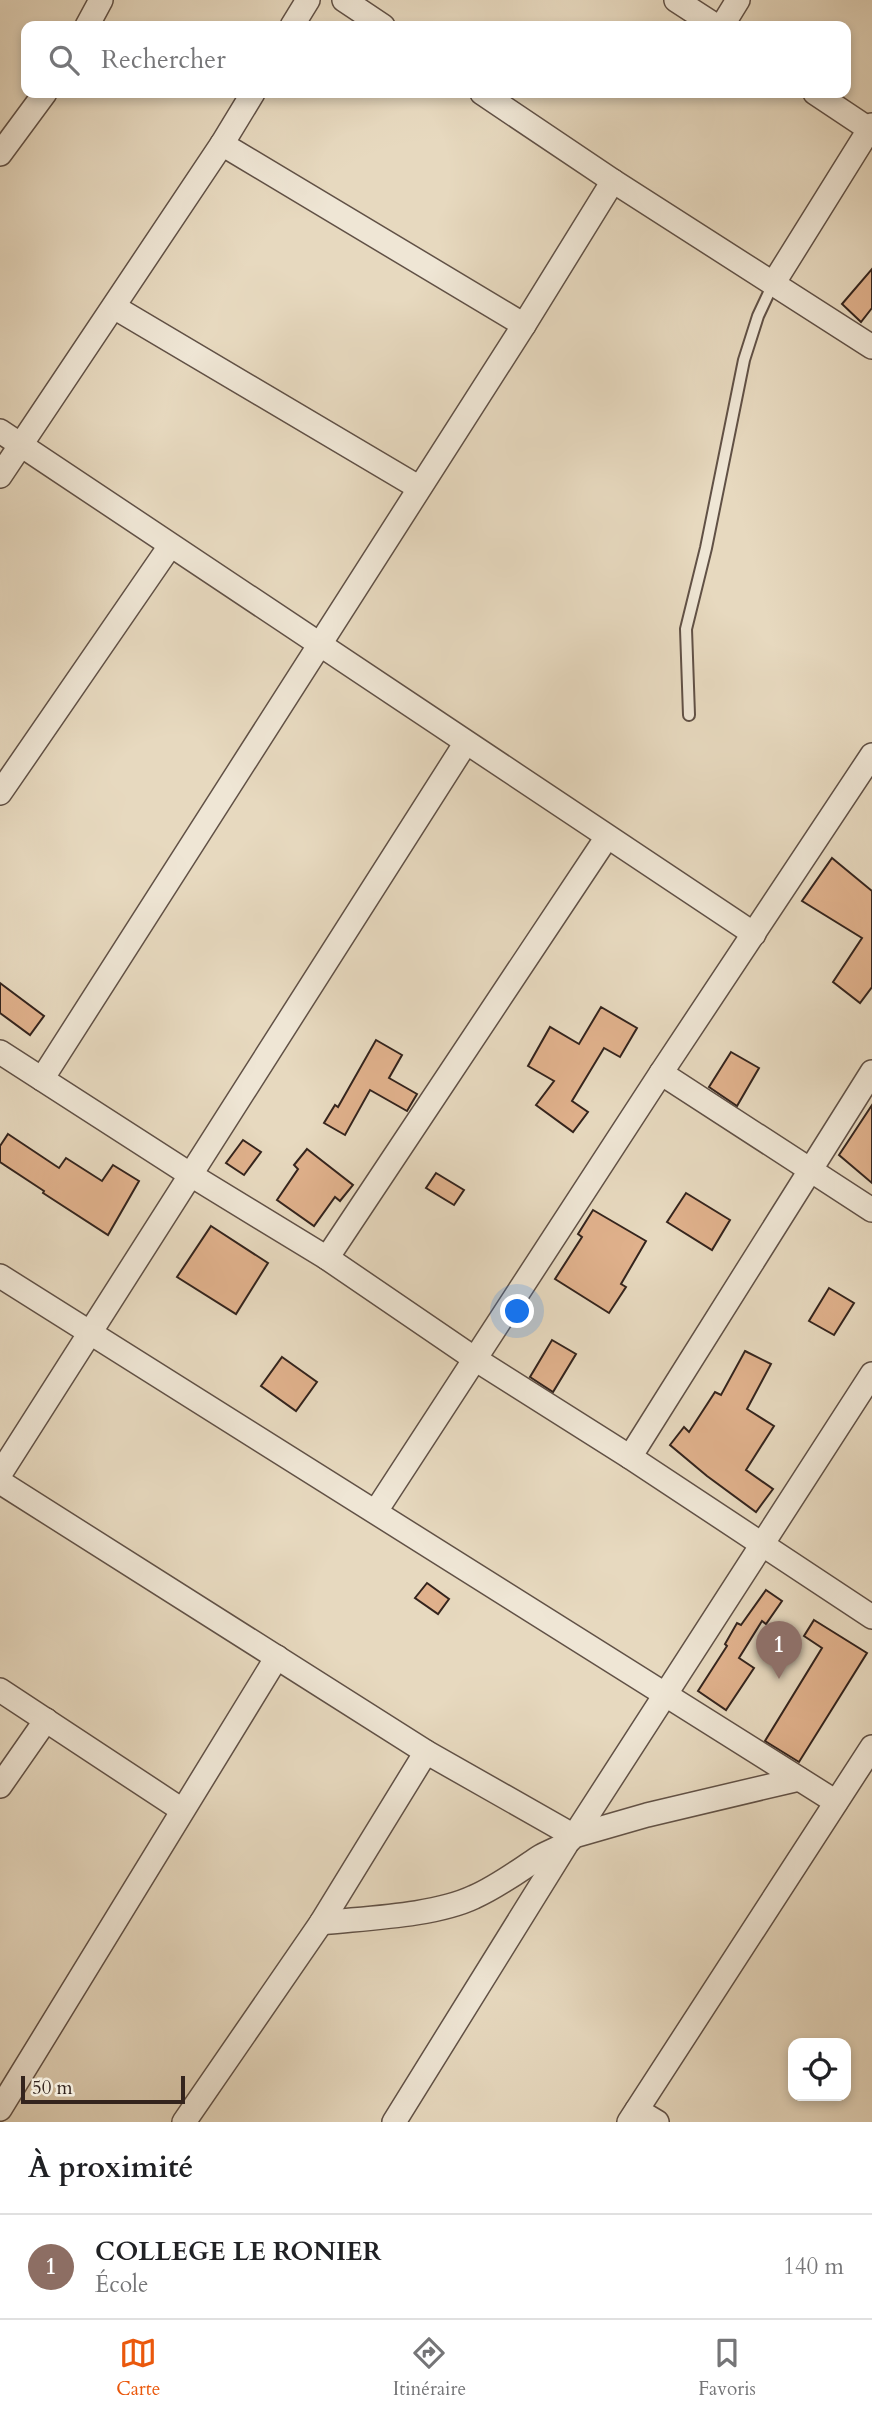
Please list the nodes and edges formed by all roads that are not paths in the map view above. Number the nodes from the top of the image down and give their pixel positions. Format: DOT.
graph roads {
  1 [pos="101,0"];
  2 [pos="308,0"];
  3 [pos="344,0"];
  4 [pos="676,0"];
  5 [pos="738,0"];
  6 [pos="90,21"];
  7 [pos="295,21"];
  8 [pos="376,21"];
  9 [pos="708,21"];
  10 [pos="725,21"];
  11 [pos="42,98"];
  12 [pos="250,98"];
  13 [pos="489,98"];
  14 [pos="823,98"];
  15 [pos="871,128"];
  16 [pos="222,144"];
  17 [pos="0,154"];
  18 [pos="613,181"];
  19 [pos="773,284"];
  20 [pos="114,307"];
  21 [pos="524,325"];
  22 [pos="872,347"];
  23 [pos="0,431"];
  24 [pos="20,444"];
  25 [pos="0,476"];
  26 [pos="418,487"];
  27 [pos="170,546"];
  28 [pos="318,645"];
  29 [pos="689,715"];
  30 [pos="466,744"];
  31 [pos="872,755"];
  32 [pos="0,793"];
  33 [pos="607,837"];
  34 [pos="754,934"];
  35 [pos="0,1052"];
  36 [pos="872,1072"];
  37 [pos="661,1073"];
  38 [pos="42,1079"];
  39 [pos="809,1168"];
  40 [pos="191,1175"];
  41 [pos="872,1210"];
  42 [pos="327,1258"];
  43 [pos="0,1276"];
  44 [pos="90,1334"];
  45 [pos="475,1359"];
  46 [pos="872,1374"];
  47 [pos="630,1457"];
  48 [pos="0,1474"];
  49 [pos="0,1482"];
  50 [pos="376,1511"];
  51 [pos="761,1544"];
  52 [pos="872,1617"];
  53 [pos="277,1657"];
  54 [pos="0,1690"];
  55 [pos="666,1695"];
  56 [pos="46,1720"];
  57 [pos="872,1747"];
  58 [pos="426,1752"];
  59 [pos="799,1779"];
  60 [pos="0,1786"];
  61 [pos="836,1802"];
  62 [pos="182,1810"];
  63 [pos="570,1840"];
  64 [pos="321,1923"];
  65 [pos="0,2109"];
  66 [pos="633,2116"];
  67 [pos="184,2122"];
  68 [pos="394,2122"];
  69 [pos="657,2122"];
  1 -- 6 [label="street"];
  2 -- 7 [label="street"];
  3 -- 8 [label="street"];
  4 -- 9 [label="street"];
  5 -- 10 [label="street"];
  11 -- 17 [label="street"];
  12 -- 16 [label="street"];
  13 -- 18 [label="street"];
  14 -- 15 [label="street"];
  15 -- 19 [label="street"];
  16 -- 20 [label="street"];
  16 -- 21 [label="street"];
  18 -- 19 [label="street"];
  18 -- 21 [label="street"];
  19 -- 22 [label="street"];
  19 -- 29 [label="lane"];
  20 -- 24 [label="street"];
  20 -- 26 [label="street"];
  21 -- 26 [label="street"];
  23 -- 24 [label="street"];
  24 -- 25 [label="street"];
  24 -- 27 [label="street"];
  26 -- 28 [label="street"];
  27 -- 28 [label="street"];
  27 -- 32 [label="street"];
  28 -- 30 [label="street"];
  28 -- 38 [label="street"];
  30 -- 33 [label="street"];
  30 -- 40 [label="street"];
  31 -- 34 [label="street"];
  33 -- 34 [label="street"];
  33 -- 42 [label="street"];
  34 -- 37 [label="street"];
  35 -- 38 [label="street"];
  36 -- 39 [label="street"];
  37 -- 39 [label="street"];
  37 -- 45 [label="street"];
  38 -- 40 [label="street"];
  39 -- 41 [label="street"];
  39 -- 47 [label="street"];
  40 -- 42 [label="street"];
  40 -- 44 [label="street"];
  42 -- 45 [label="street"];
  43 -- 44 [label="street"];
  44 -- 48 [label="street"];
  44 -- 50 [label="street"];
  45 -- 47 [label="street"];
  45 -- 50 [label="street"];
  46 -- 51 [label="street"];
  47 -- 51 [label="street"];
  49 -- 53 [label="street"];
  50 -- 55 [label="street"];
  51 -- 52 [label="street"];
  51 -- 55 [label="street"];
  53 -- 58 [label="street"];
  53 -- 62 [label="street"];
  54 -- 56 [label="street"];
  55 -- 59 [label="street"];
  55 -- 63 [label="street"];
  56 -- 60 [label="street"];
  56 -- 62 [label="street"];
  57 -- 61 [label="street"];
  58 -- 63 [label="street"];
  58 -- 64 [label="street"];
  59 -- 61 [label="street"];
  59 -- 63 [label="street"];
  61 -- 66 [label="street"];
  62 -- 65 [label="street"];
  63 -- 64 [label="street"];
  63 -- 68 [label="street"];
  64 -- 67 [label="street"];
  66 -- 69 [label="street"];
}
